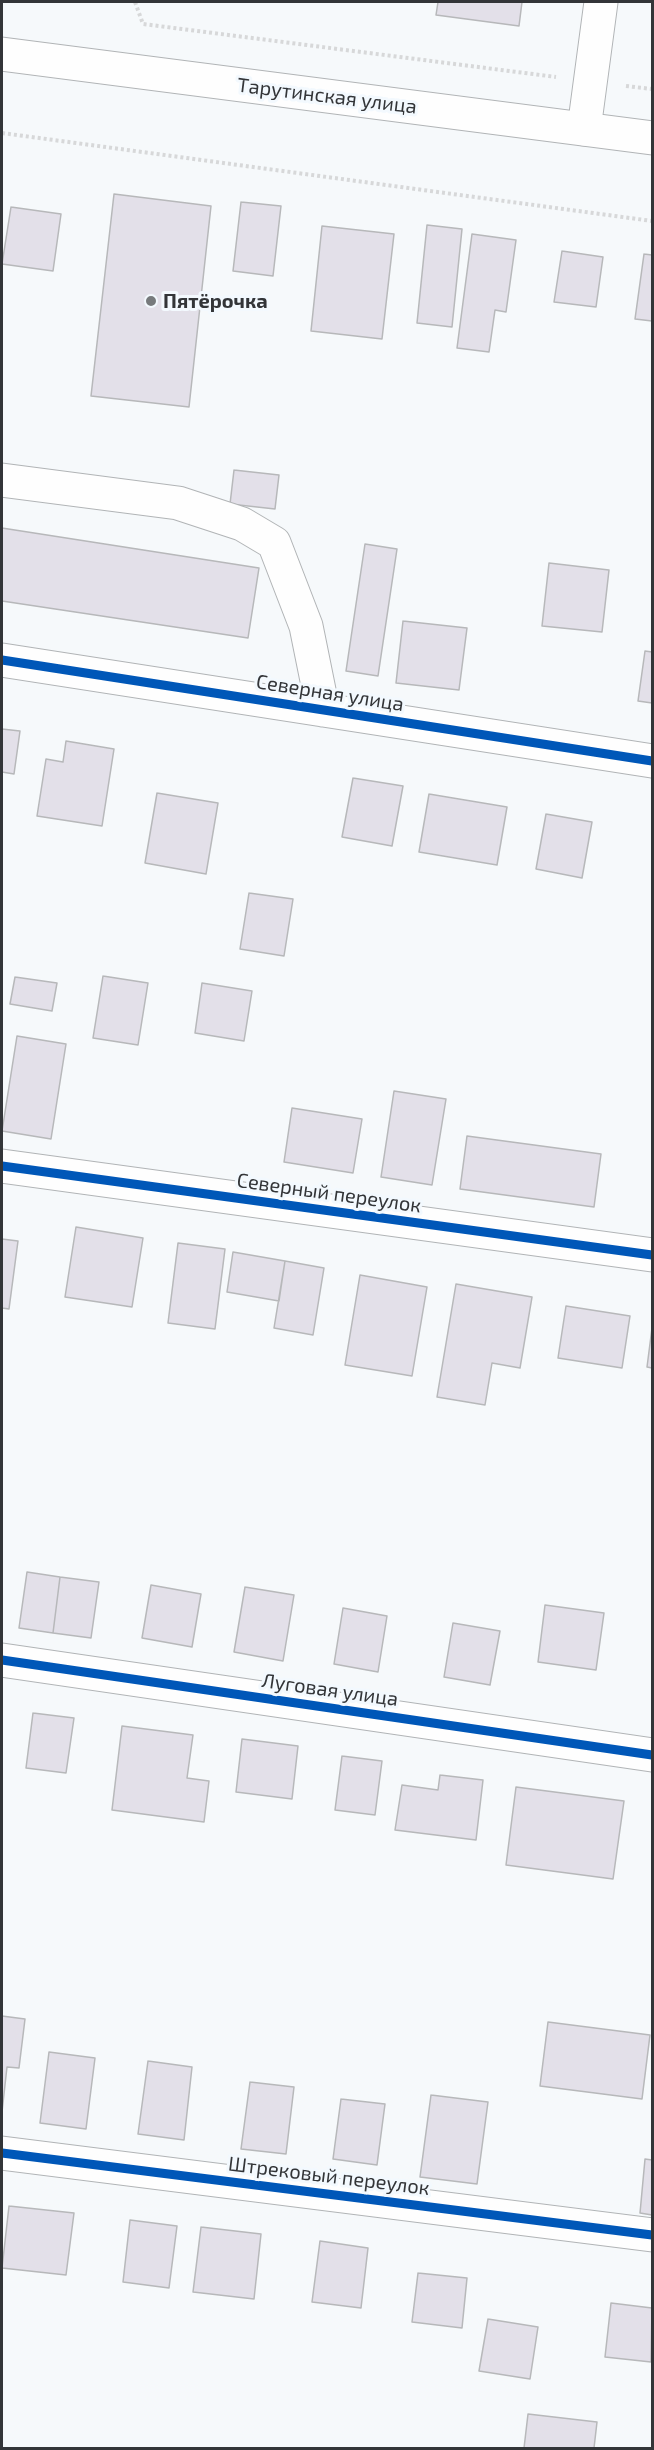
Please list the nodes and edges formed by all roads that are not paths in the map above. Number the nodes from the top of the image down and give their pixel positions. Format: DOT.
graph roads {
  1 [pos="601,2"];
  2 [pos="2,54"];
  3 [pos="584,129"];
  4 [pos="652,138"];
  5 [pos="2,480"];
  6 [pos="2,660"];
  7 [pos="323,710"];
  8 [pos="652,761"];
  9 [pos="2,1166"];
  10 [pos="652,1255"];
  11 [pos="2,1660"];
  12 [pos="652,1755"];
  13 [pos="2,2152"];
  14 [pos="652,2235"];
  1 -- 3 [label="street"];
  2 -- 3 [label="street, Тарутинская улица"];
  3 -- 4 [label="street, Тарутинская улица"];
  5 -- 7 [label="street"];
  6 -- 7 [label="street, Северная улица"];
  7 -- 8 [label="street, Северная улица"];
  9 -- 10 [label="street, Северный переулок"];
  11 -- 12 [label="street, Луговая улица"];
  13 -- 14 [label="street, Штрековый переулок"];
}
